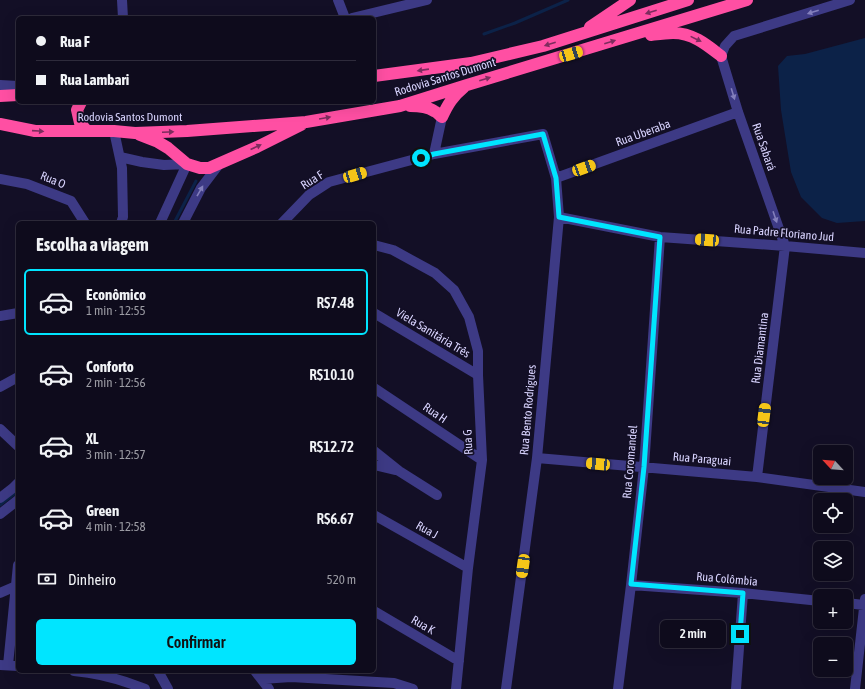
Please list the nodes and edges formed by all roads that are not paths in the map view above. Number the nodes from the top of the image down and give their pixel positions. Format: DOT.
graph roads {
  1 [pos="122,0"];
  2 [pos="338,0"];
  3 [pos="427,0"];
  4 [pos="630,0"];
  5 [pos="688,0"];
  6 [pos="747,0"];
  7 [pos="850,0"];
  8 [pos="123,16"];
  9 [pos="344,16"];
  10 [pos="360,16"];
  11 [pos="577,36"];
  12 [pos="630,36"];
  13 [pos="721,56"];
  14 [pos="376,76"];
  15 [pos="467,85"];
  16 [pos="0,86"];
  17 [pos="16,86"];
  18 [pos="16,95"];
  19 [pos="0,96"];
  20 [pos="80,104"];
  21 [pos="400,106"];
  22 [pos="355,108"];
  23 [pos="738,112"];
  24 [pos="442,117"];
  25 [pos="306,122"];
  26 [pos="0,124"];
  27 [pos="114,131"];
  28 [pos="87,132"];
  29 [pos="135,133"];
  30 [pos="543,134"];
  31 [pos="434,154"];
  32 [pos="120,157"];
  33 [pos="220,163"];
  34 [pos="187,164"];
  35 [pos="556,178"];
  36 [pos="0,179"];
  37 [pos="559,217"];
  38 [pos="83,221"];
  39 [pos="122,221"];
  40 [pos="161,221"];
  41 [pos="185,221"];
  42 [pos="284,221"];
  43 [pos="660,237"];
  44 [pos="376,246"];
  45 [pos="785,246"];
  46 [pos="865,254"];
  47 [pos="16,313"];
  48 [pos="376,314"];
  49 [pos="0,316"];
  50 [pos="478,375"];
  51 [pos="16,378"];
  52 [pos="0,387"];
  53 [pos="376,389"];
  54 [pos="0,429"];
  55 [pos="16,444"];
  56 [pos="376,453"];
  57 [pos="537,458"];
  58 [pos="482,460"];
  59 [pos="376,465"];
  60 [pos="644,467"];
  61 [pos="399,471"];
  62 [pos="757,477"];
  63 [pos="16,484"];
  64 [pos="865,492"];
  65 [pos="437,494"];
  66 [pos="0,498"];
  67 [pos="16,502"];
  68 [pos="0,514"];
  69 [pos="376,516"];
  70 [pos="468,568"];
  71 [pos="631,584"];
  72 [pos="16,587"];
  73 [pos="0,593"];
  74 [pos="743,593"];
  75 [pos="16,597"];
  76 [pos="813,600"];
  77 [pos="865,602"];
  78 [pos="853,603"];
  79 [pos="376,612"];
  80 [pos="459,661"];
  81 [pos="9,666"];
  82 [pos="91,673"];
  83 [pos="159,673"];
  84 [pos="290,674"];
  85 [pos="259,675"];
  86 [pos="145,689"];
  87 [pos="168,689"];
  88 [pos="269,689"];
  89 [pos="412,689"];
  90 [pos="456,689"];
  91 [pos="506,689"];
  92 [pos="618,689"];
  93 [pos="736,689"];
  94 [pos="855,689"];
  1 -- 8 [label="street"];
  2 -- 9 [label="street"];
  3 -- 10 [label="street"];
  4 -- 11 [label="highway"];
  5 -- 11 [label="highway, Rodovia Santos Dumont, one-way"];
  6 -- 12 [label="highway, Rodovia Santos Dumont"];
  7 -- 13 [label="street, one-way"];
  11 -- 14 [label="highway, Rodovia Santos Dumont, one-way"];
  12 -- 13 [label="highway, one-way"];
  15 -- 12 [label="highway, Rodovia Santos Dumont, one-way"];
  13 -- 23 [label="street, Rua Sabará, one-way"];
  15 -- 21 [label="highway, Rodovia Santos Dumont"];
  15 -- 24 [label="highway"];
  16 -- 17 [label="street"];
  18 -- 19 [label="highway"];
  20 -- 28 [label="highway"];
  21 -- 22 [label="highway, Rodovia Santos Dumont"];
  21 -- 24 [label="highway"];
  25 -- 22 [label="highway, Rodovia Santos Dumont, one-way"];
  23 -- 35 [label="street, Rua Uberaba"];
  23 -- 45 [label="street, Rua Sabará, one-way"];
  24 -- 31 [label="street"];
  29 -- 25 [label="highway, Rodovia Santos Dumont, one-way"];
  33 -- 25 [label="highway, one-way"];
  26 -- 28 [label="highway, Rodovia Santos Dumont, one-way"];
  27 -- 28 [label="highway, Rodovia Santos Dumont"];
  27 -- 29 [label="highway, Rodovia Santos Dumont"];
  27 -- 32 [label="street"];
  29 -- 34 [label="highway"];
  30 -- 31 [label="street, Rua F"];
  30 -- 35 [label="street, Rua Bento Rodrigues"];
  31 -- 42 [label="street, Rua F"];
  32 -- 34 [label="street"];
  32 -- 39 [label="street"];
  33 -- 34 [label="highway"];
  41 -- 33 [label="street, one-way"];
  34 -- 40 [label="street"];
  35 -- 37 [label="street, Rua Bento Rodrigues"];
  36 -- 38 [label="street, Rua O"];
  37 -- 43 [label="street, Rua Padre Floriano Jud"];
  37 -- 57 [label="street, Rua Bento Rodrigues"];
  43 -- 45 [label="street, Rua Padre Floriano Jud"];
  43 -- 60 [label="street, Rua Coromandel"];
  44 -- 50 [label="street, Rua G"];
  45 -- 46 [label="street, Rua Padre Floriano Jud"];
  45 -- 62 [label="street, Rua Diamantina"];
  47 -- 49 [label="street"];
  48 -- 50 [label="street, Viela Sanitária Três"];
  50 -- 58 [label="street, Rua G"];
  51 -- 52 [label="street"];
  53 -- 58 [label="street, Rua H"];
  54 -- 55 [label="street"];
  56 -- 61 [label="street"];
  57 -- 60 [label="street, Rua Paraguai"];
  57 -- 91 [label="street, Rua Bento Rodrigues"];
  58 -- 70 [label="street, Rua G"];
  59 -- 61 [label="street"];
  60 -- 62 [label="street, Rua Paraguai"];
  60 -- 71 [label="street, Rua Coromandel"];
  61 -- 65 [label="street"];
  62 -- 64 [label="street, Rua Paraguai"];
  63 -- 66 [label="street"];
  67 -- 68 [label="street"];
  69 -- 70 [label="street, Rua J"];
  70 -- 80 [label="street, Rua G"];
  71 -- 74 [label="street, Rua Colômbia"];
  71 -- 92 [label="street, Rua Coromandel"];
  72 -- 73 [label="street"];
  74 -- 76 [label="street, Rua Colômbia"];
  74 -- 93 [label="street"];
  75 -- 81 [label="street"];
  77 -- 78 [label="street"];
  77 -- 94 [label="street"];
  79 -- 80 [label="street, Rua K"];
  80 -- 90 [label="street, Rua G"];
  82 -- 86 [label="street"];
  83 -- 87 [label="street"];
  84 -- 85 [label="street"];
  84 -- 89 [label="street"];
  85 -- 88 [label="street"];
}
